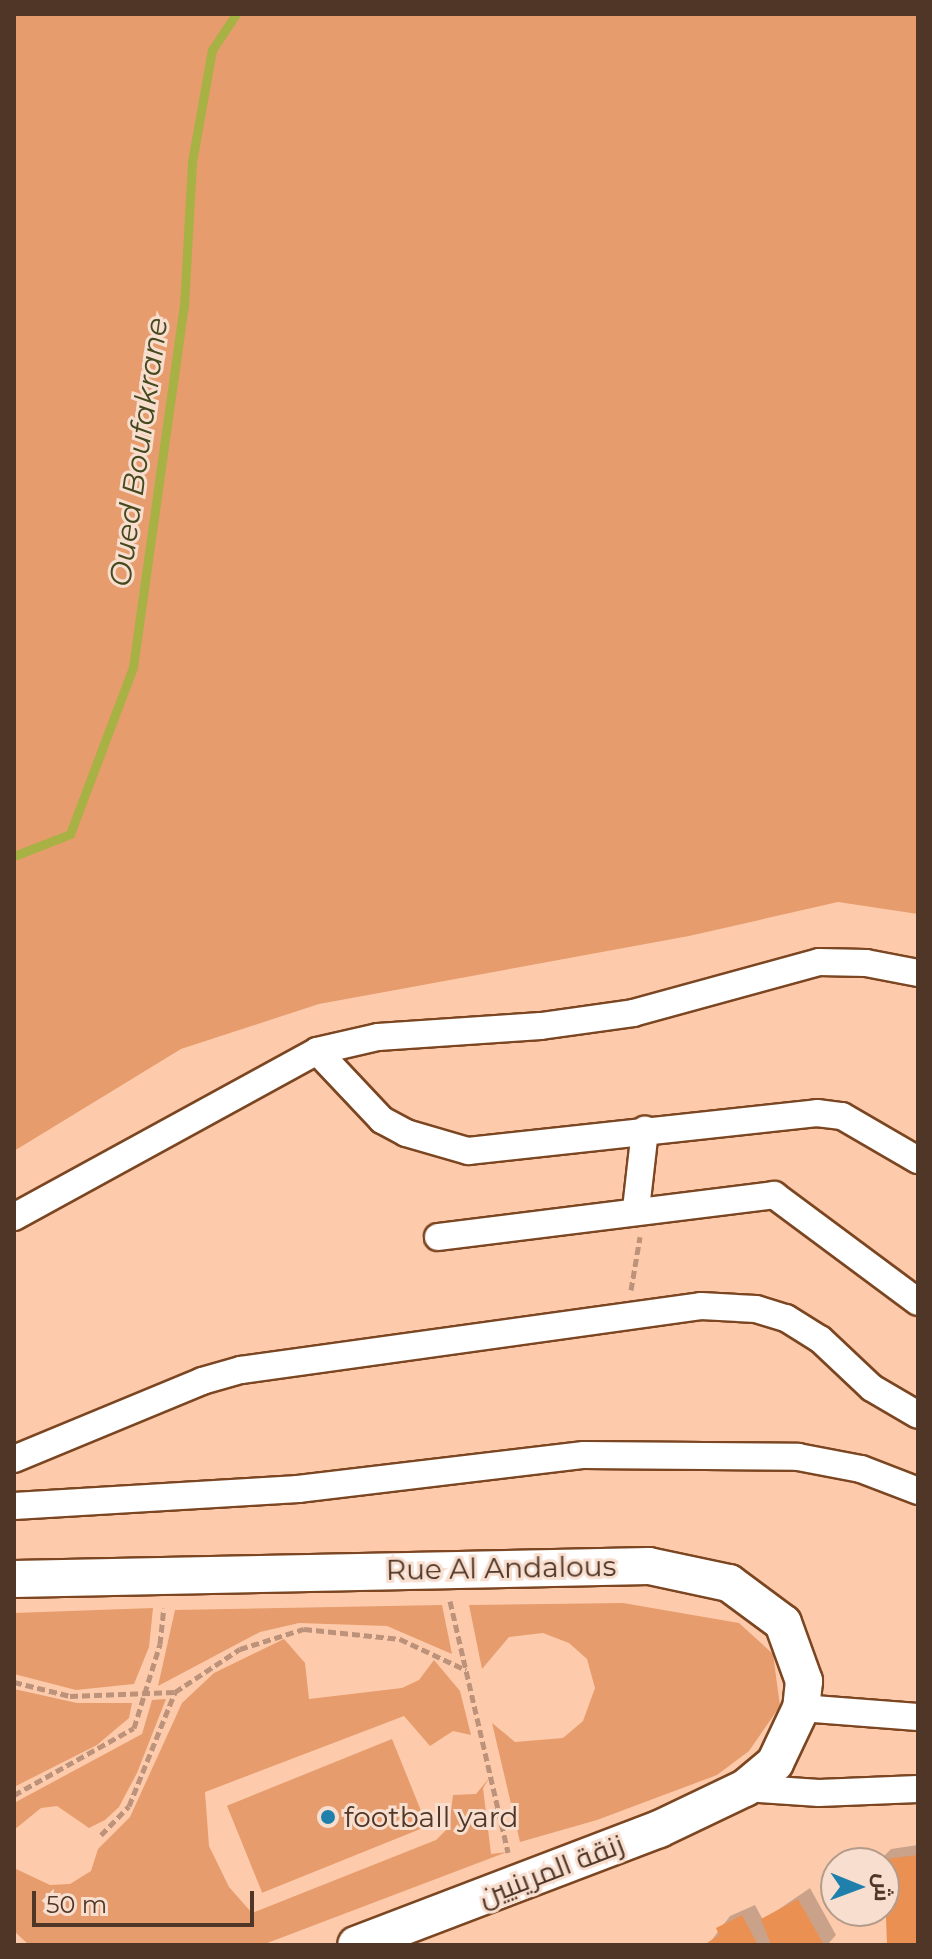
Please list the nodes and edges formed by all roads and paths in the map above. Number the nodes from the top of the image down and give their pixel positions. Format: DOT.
graph roads {
  1 [pos="918,973"];
  2 [pos="317,1051"];
  3 [pos="645,1130"];
  4 [pos="918,1160"];
  5 [pos="640,1209"];
  6 [pos="14,1217"];
  7 [pos="438,1237"];
  8 [pos="918,1302"];
  9 [pos="627,1316"];
  10 [pos="918,1415"];
  11 [pos="14,1459"];
  12 [pos="918,1491"];
  13 [pos="14,1506"];
  14 [pos="443,1569"];
  15 [pos="163,1575"];
  16 [pos="14,1579"];
  17 [pos="466,1670"];
  18 [pos="14,1682"];
  19 [pos="175,1692"];
  20 [pos="147,1695"];
  21 [pos="801,1708"];
  22 [pos="918,1708"];
  23 [pos="888,1714"];
  24 [pos="918,1717"];
  25 [pos="745,1788"];
  26 [pos="918,1789"];
  27 [pos="14,1795"];
  28 [pos="101,1835"];
  29 [pos="515,1883"];
  30 [pos="364,1943"];
  1 -- 2 [label="street"];
  2 -- 3 [label="street"];
  2 -- 6 [label="street"];
  3 -- 4 [label="street"];
  3 -- 5 [label="street"];
  5 -- 7 [label="street"];
  5 -- 8 [label="street"];
  5 -- 9 [label="path"];
  9 -- 10 [label="street"];
  9 -- 11 [label="street"];
  12 -- 13 [label="street"];
  14 -- 15 [label="street, Rue Al Andalous"];
  14 -- 17 [label="path"];
  14 -- 21 [label="street, Rue Al Andalous"];
  15 -- 16 [label="street, Rue Al Andalous"];
  15 -- 20 [label="path"];
  17 -- 19 [label="path"];
  17 -- 29 [label="path"];
  18 -- 20 [label="path"];
  19 -- 20 [label="path"];
  19 -- 28 [label="path"];
  20 -- 27 [label="path"];
  21 -- 23 [label="street"];
  21 -- 25 [label="street, Rue Al Andalous"];
  22 -- 23 [label="street"];
  23 -- 24 [label="street"];
  25 -- 26 [label="street"];
  25 -- 29 [label="street, زنقة المرينيين"];
  29 -- 30 [label="street, زنقة المرينيين"];
}
